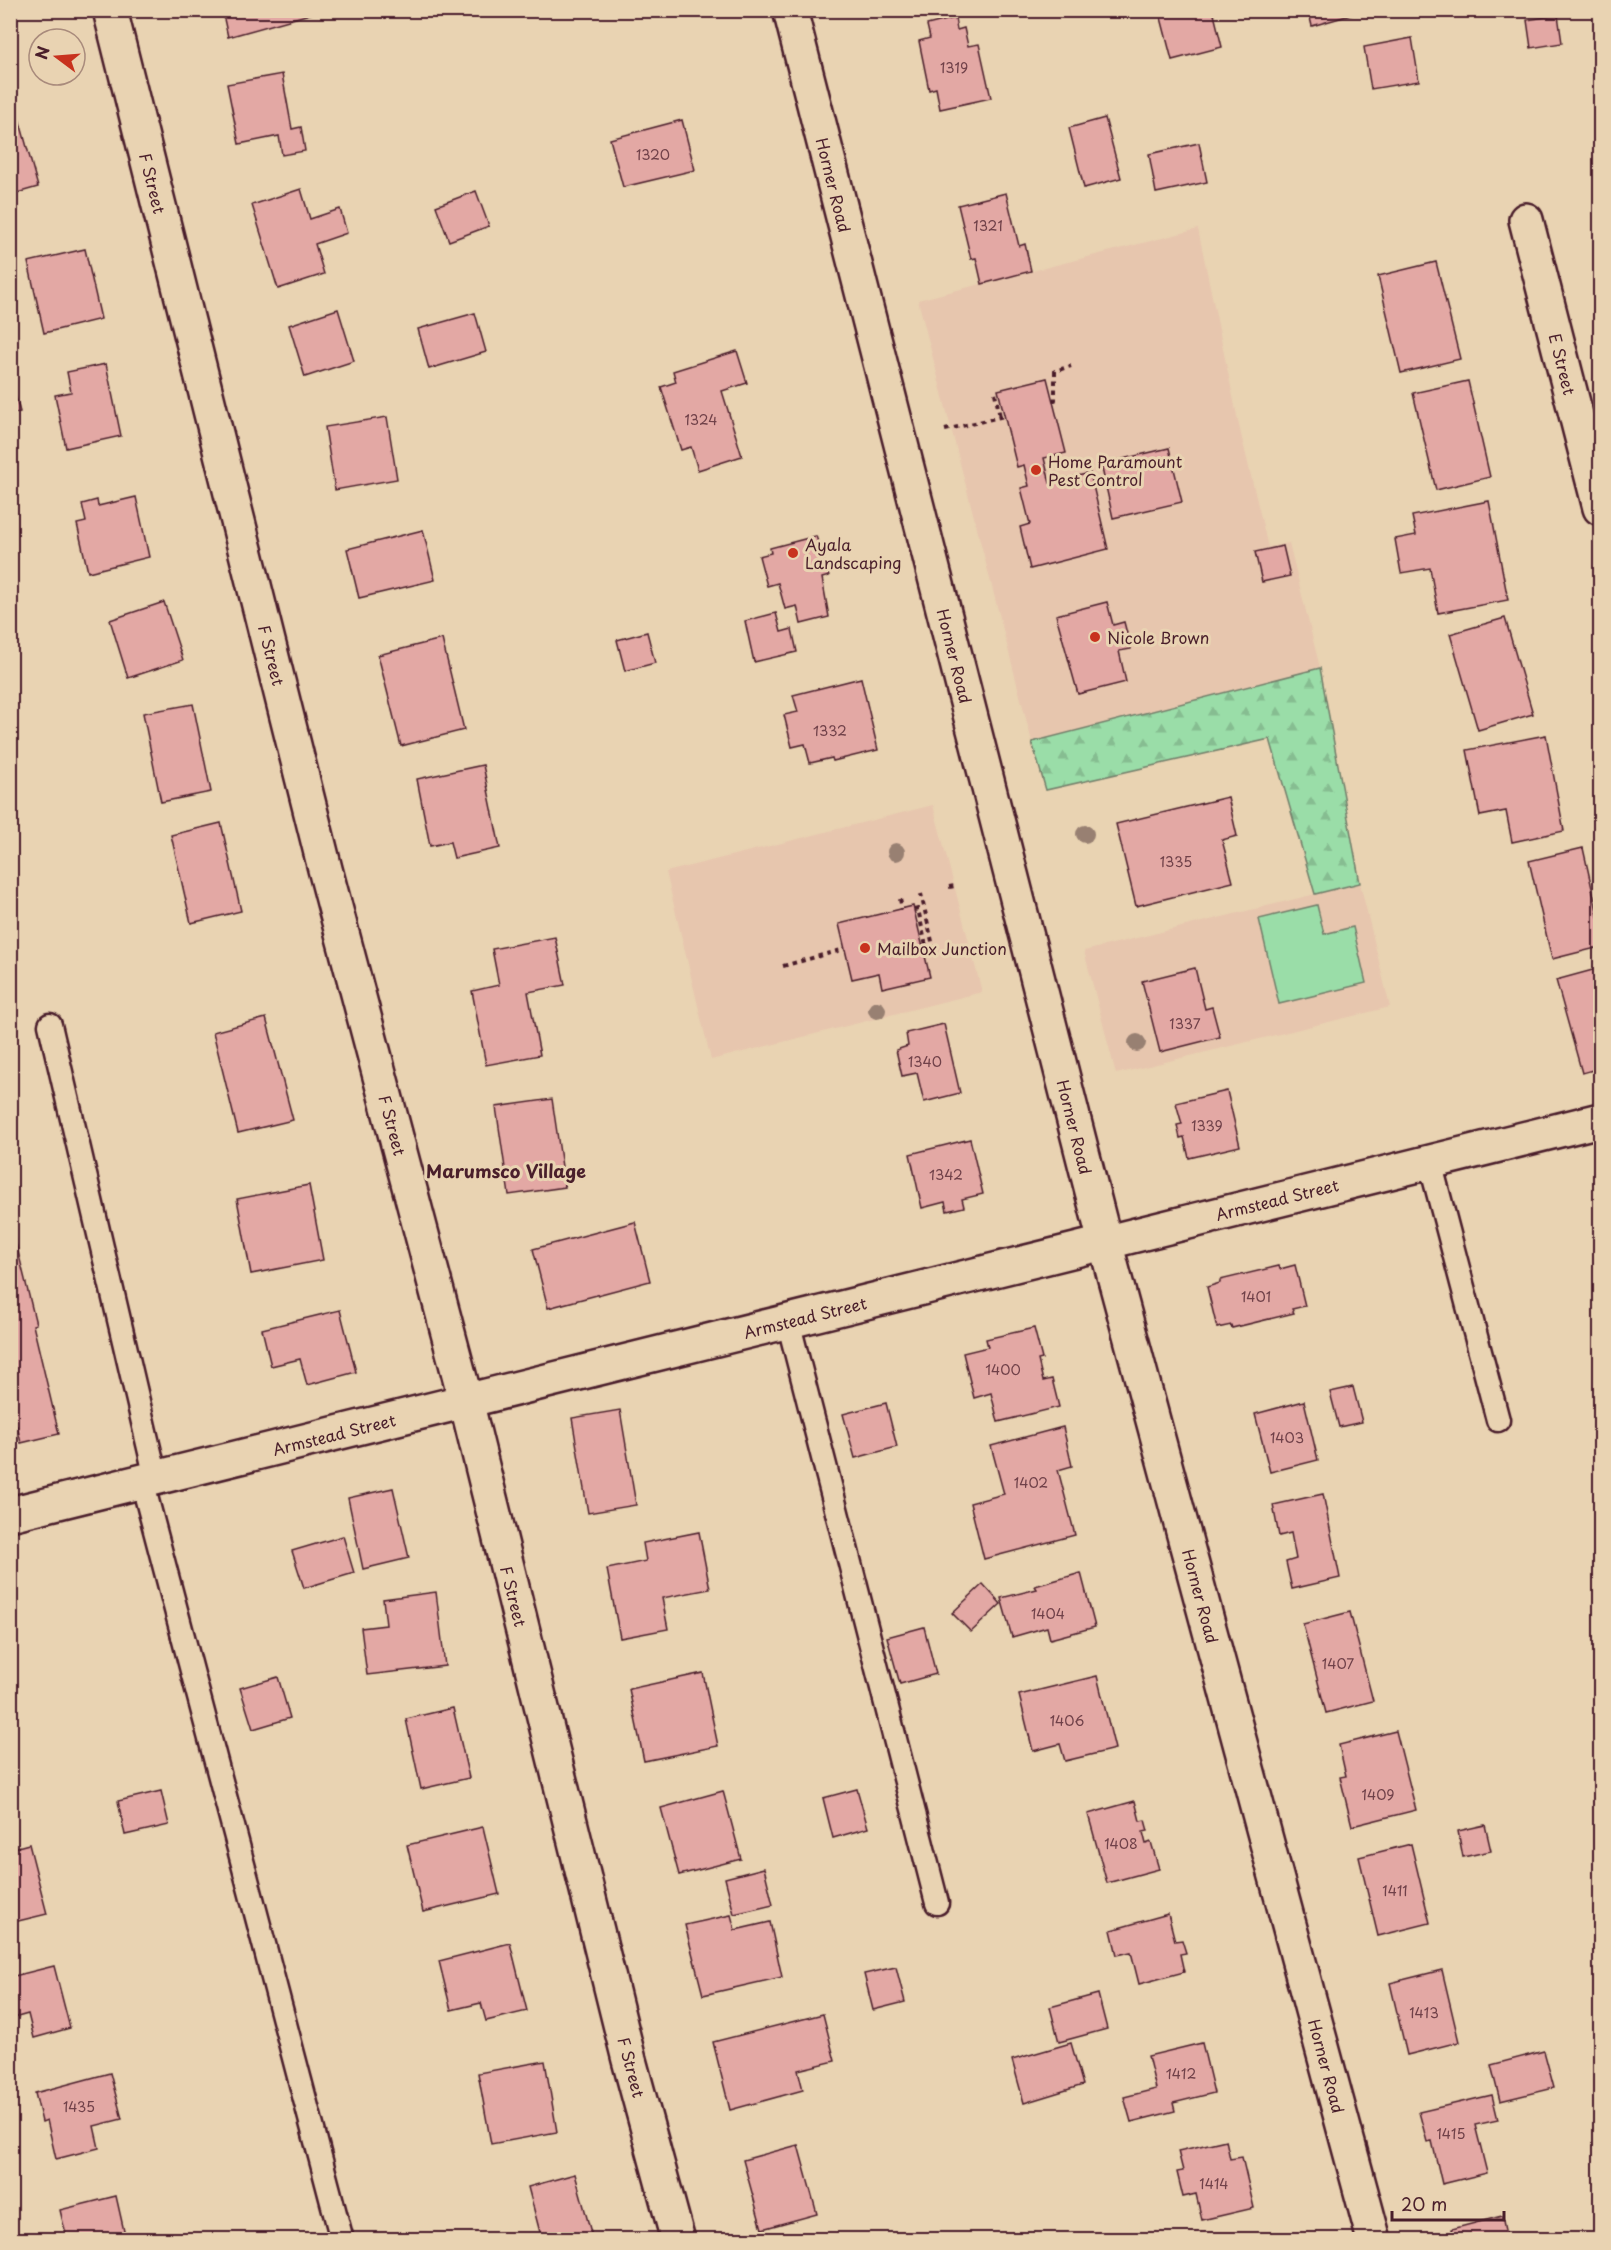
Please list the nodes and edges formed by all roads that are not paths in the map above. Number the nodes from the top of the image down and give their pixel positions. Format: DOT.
graph roads {
  1 [pos="110,10"];
  2 [pos="790,10"];
  3 [pos="1526,220"];
  4 [pos="1600,508"];
  5 [pos="50,1025"];
  6 [pos="1600,1119"];
  7 [pos="1430,1162"];
  8 [pos="1105,1242"];
  9 [pos="788,1321"];
  10 [pos="466,1401"];
  11 [pos="1498,1420"];
  12 [pos="149,1480"];
  13 [pos="10,1514"];
  14 [pos="937,1903"];
  15 [pos="342,2240"];
  16 [pos="678,2240"];
  17 [pos="1374,2240"];
  1 -- 10 [label="street, F Street"];
  2 -- 8 [label="street, Horner Road"];
  3 -- 4 [label="street, E Street"];
  5 -- 12 [label="lane"];
  6 -- 7 [label="street, Armstead Street"];
  7 -- 8 [label="street, Armstead Street"];
  7 -- 11 [label="lane"];
  8 -- 9 [label="street, Armstead Street"];
  8 -- 17 [label="street, Horner Road"];
  9 -- 10 [label="street, Armstead Street"];
  9 -- 14 [label="lane"];
  10 -- 12 [label="street, Armstead Street"];
  10 -- 16 [label="street, F Street"];
  12 -- 13 [label="street, Armstead Street"];
  12 -- 15 [label="lane"];
}
